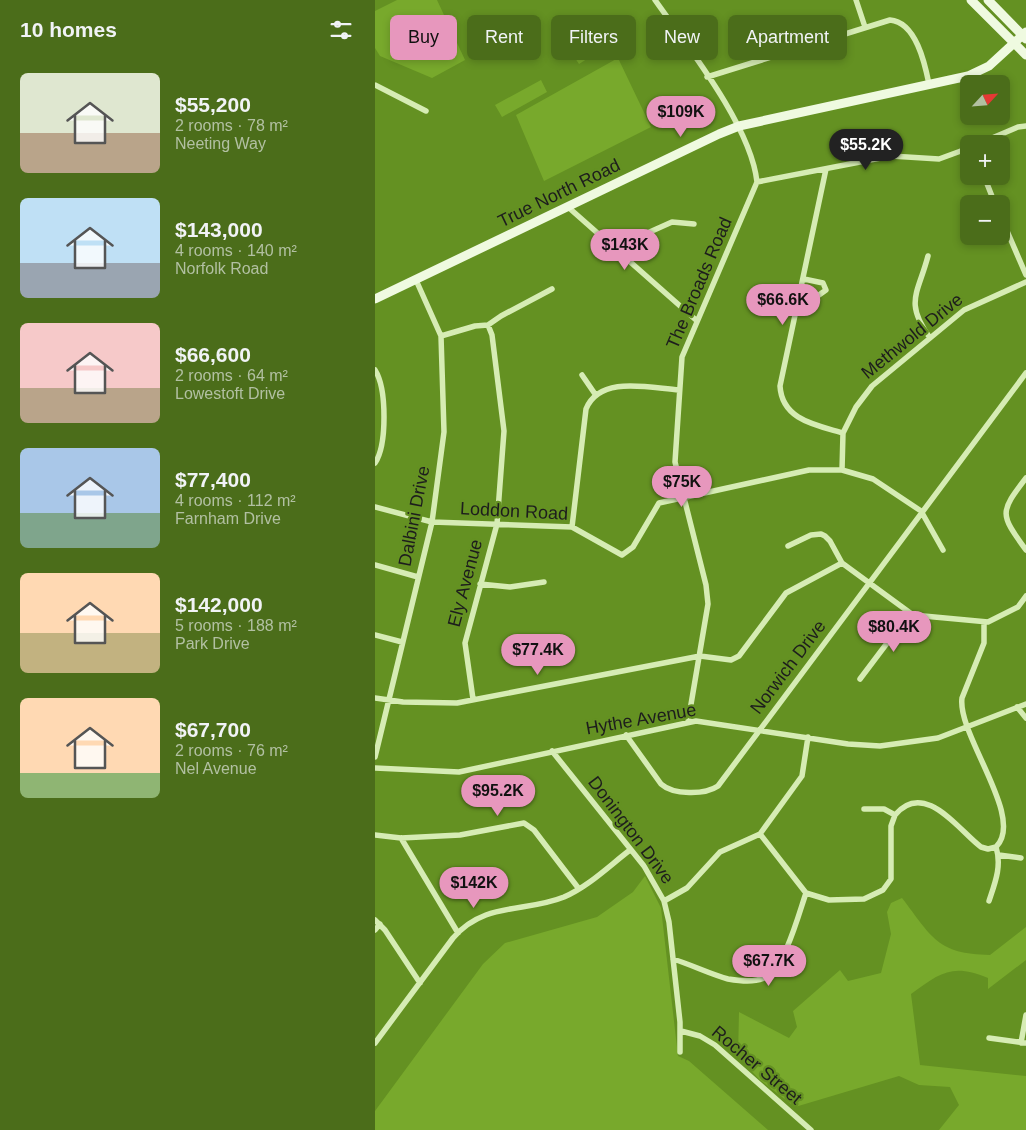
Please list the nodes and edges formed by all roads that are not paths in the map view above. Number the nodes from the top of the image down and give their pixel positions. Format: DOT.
graph roads {
  1 [pos="655,0"];
  2 [pos="856,0"];
  3 [pos="971,0"];
  4 [pos="988,0"];
  5 [pos="865,27"];
  6 [pos="1025,35"];
  7 [pos="1015,44"];
  8 [pos="1026,55"];
  9 [pos="707,77"];
  10 [pos="929,84"];
  11 [pos="375,86"];
  12 [pos="426,111"];
  13 [pos="739,126"];
  14 [pos="1026,126"];
  15 [pos="998,135"];
  16 [pos="960,151"];
  17 [pos="827,169"];
  18 [pos="757,182"];
  19 [pos="568,207"];
  20 [pos="694,224"];
  21 [pos="1010,238"];
  22 [pos="614,248"];
  23 [pos="928,256"];
  24 [pos="1026,275"];
  25 [pos="804,279"];
  26 [pos="416,280"];
  27 [pos="1026,282"];
  28 [pos="552,289"];
  29 [pos="801,292"];
  30 [pos="375,299"];
  31 [pos="696,320"];
  32 [pos="488,325"];
  33 [pos="441,336"];
  34 [pos="930,338"];
  35 [pos="375,370"];
  36 [pos="1026,373"];
  37 [pos="582,375"];
  38 [pos="679,390"];
  39 [pos="595,394"];
  40 [pos="843,433"];
  41 [pos="375,463"];
  42 [pos="842,470"];
  43 [pos="1026,478"];
  44 [pos="684,497"];
  45 [pos="375,507"];
  46 [pos="921,511"];
  47 [pos="432,522"];
  48 [pos="497,524"];
  49 [pos="572,527"];
  50 [pos="788,546"];
  51 [pos="943,550"];
  52 [pos="1026,550"];
  53 [pos="842,563"];
  54 [pos="375,565"];
  55 [pos="418,577"];
  56 [pos="544,582"];
  57 [pos="480,584"];
  58 [pos="869,584"];
  59 [pos="1026,596"];
  60 [pos="909,614"];
  61 [pos="985,622"];
  62 [pos="375,635"];
  63 [pos="402,642"];
  64 [pos="700,656"];
  65 [pos="860,680"];
  66 [pos="375,698"];
  67 [pos="473,699"];
  68 [pos="387,700"];
  69 [pos="1026,704"];
  70 [pos="1017,707"];
  71 [pos="1026,718"];
  72 [pos="688,722"];
  73 [pos="969,727"];
  74 [pos="760,729"];
  75 [pos="626,735"];
  76 [pos="809,738"];
  77 [pos="552,751"];
  78 [pos="375,757"];
  79 [pos="375,768"];
  80 [pos="1006,801"];
  81 [pos="864,809"];
  82 [pos="895,815"];
  83 [pos="1009,816"];
  84 [pos="760,834"];
  85 [pos="375,835"];
  86 [pos="401,838"];
  87 [pos="997,847"];
  88 [pos="630,850"];
  89 [pos="999,855"];
  90 [pos="1021,858"];
  91 [pos="579,890"];
  92 [pos="806,894"];
  93 [pos="664,901"];
  94 [pos="989,901"];
  95 [pos="377,922"];
  96 [pos="375,930"];
  97 [pos="458,933"];
  98 [pos="673,959"];
  99 [pos="420,983"];
  100 [pos="1026,1015"];
  101 [pos="681,1031"];
  102 [pos="989,1038"];
  103 [pos="375,1043"];
  104 [pos="1023,1043"];
  105 [pos="680,1052"];
  106 [pos="811,1130"];
  1 -- 9 [label="street"];
  2 -- 5 [label="street"];
  3 -- 7 [label="main road"];
  4 -- 6 [label="main road"];
  5 -- 9 [label="street"];
  5 -- 10 [label="street"];
  6 -- 7 [label="main road, True North Road"];
  7 -- 8 [label="main road"];
  7 -- 10 [label="main road, True North Road"];
  9 -- 13 [label="street"];
  10 -- 13 [label="main road, True North Road"];
  11 -- 12 [label="street"];
  13 -- 18 [label="street"];
  13 -- 19 [label="main road, True North Road"];
  14 -- 15 [label="street"];
  16 -- 17 [label="street"];
  17 -- 18 [label="street"];
  17 -- 25 [label="street"];
  18 -- 31 [label="street, The Broads Road"];
  19 -- 22 [label="street"];
  19 -- 26 [label="main road, True North Road"];
  20 -- 22 [label="street"];
  21 -- 24 [label="street"];
  22 -- 31 [label="street"];
  23 -- 34 [label="street"];
  25 -- 29 [label="street"];
  25 -- 29 [label="street"];
  26 -- 30 [label="main road, True North Road"];
  26 -- 33 [label="street, Dalbini Drive"];
  27 -- 34 [label="street, Methwold Drive"];
  28 -- 32 [label="street"];
  29 -- 40 [label="street"];
  31 -- 38 [label="street, The Broads Road"];
  32 -- 33 [label="street"];
  32 -- 48 [label="street, Ely Avenue"];
  33 -- 47 [label="street, Dalbini Drive"];
  34 -- 40 [label="street, Methwold Drive"];
  35 -- 41 [label="street"];
  36 -- 46 [label="street, Norwich Drive"];
  37 -- 39 [label="street"];
  38 -- 39 [label="street"];
  38 -- 44 [label="street, The Broads Road"];
  39 -- 49 [label="street"];
  40 -- 42 [label="street, Methwold Drive"];
  42 -- 44 [label="street, Loddon Road"];
  42 -- 46 [label="street, Loddon Road"];
  43 -- 52 [label="street"];
  44 -- 49 [label="street, Loddon Road"];
  44 -- 64 [label="street, The Broads Road"];
  45 -- 47 [label="street, Loddon Road"];
  46 -- 51 [label="street, Loddon Road"];
  46 -- 58 [label="street, Norwich Drive"];
  47 -- 48 [label="street, Loddon Road"];
  47 -- 55 [label="street, Dalbini Drive"];
  48 -- 49 [label="street, Loddon Road"];
  48 -- 57 [label="street, Ely Avenue"];
  50 -- 53 [label="street"];
  53 -- 58 [label="street"];
  53 -- 64 [label="street"];
  54 -- 55 [label="street"];
  55 -- 63 [label="street, Dalbini Drive"];
  56 -- 57 [label="street"];
  57 -- 67 [label="street, Ely Avenue"];
  58 -- 60 [label="street"];
  58 -- 74 [label="street, Norwich Drive"];
  59 -- 61 [label="street"];
  60 -- 61 [label="street"];
  60 -- 65 [label="street"];
  61 -- 73 [label="street"];
  62 -- 63 [label="street"];
  63 -- 68 [label="street, Dalbini Drive"];
  64 -- 67 [label="street"];
  64 -- 72 [label="street, The Broads Road"];
  66 -- 68 [label="street"];
  67 -- 68 [label="street"];
  68 -- 78 [label="street, Dalbini Drive"];
  69 -- 70 [label="street, Hythe Avenue"];
  70 -- 71 [label="street"];
  70 -- 73 [label="street, Hythe Avenue"];
  72 -- 74 [label="street, Hythe Avenue"];
  72 -- 75 [label="street, Hythe Avenue"];
  73 -- 76 [label="street, Hythe Avenue"];
  73 -- 80 [label="street"];
  74 -- 75 [label="street, Norwich Drive"];
  74 -- 76 [label="street, Hythe Avenue"];
  75 -- 77 [label="street, Hythe Avenue"];
  76 -- 84 [label="street"];
  77 -- 79 [label="street, Hythe Avenue"];
  77 -- 88 [label="street, Donington Drive"];
  81 -- 82 [label="street"];
  82 -- 87 [label="street"];
  82 -- 92 [label="street"];
  83 -- 87 [label="street"];
  84 -- 92 [label="street"];
  84 -- 93 [label="street"];
  85 -- 86 [label="street"];
  86 -- 91 [label="street"];
  86 -- 97 [label="street"];
  87 -- 89 [label="street"];
  88 -- 91 [label="street"];
  88 -- 93 [label="street, Donington Drive"];
  89 -- 90 [label="street"];
  89 -- 94 [label="street"];
  91 -- 97 [label="street"];
  92 -- 98 [label="street"];
  93 -- 98 [label="street, Donington Drive"];
  95 -- 96 [label="street"];
  95 -- 99 [label="street"];
  97 -- 99 [label="street"];
  98 -- 101 [label="street, Donington Drive"];
  99 -- 103 [label="street"];
  100 -- 104 [label="street"];
  101 -- 105 [label="street, Donington Drive"];
  101 -- 106 [label="street, Rocher Street"];
  102 -- 104 [label="street"];
}
